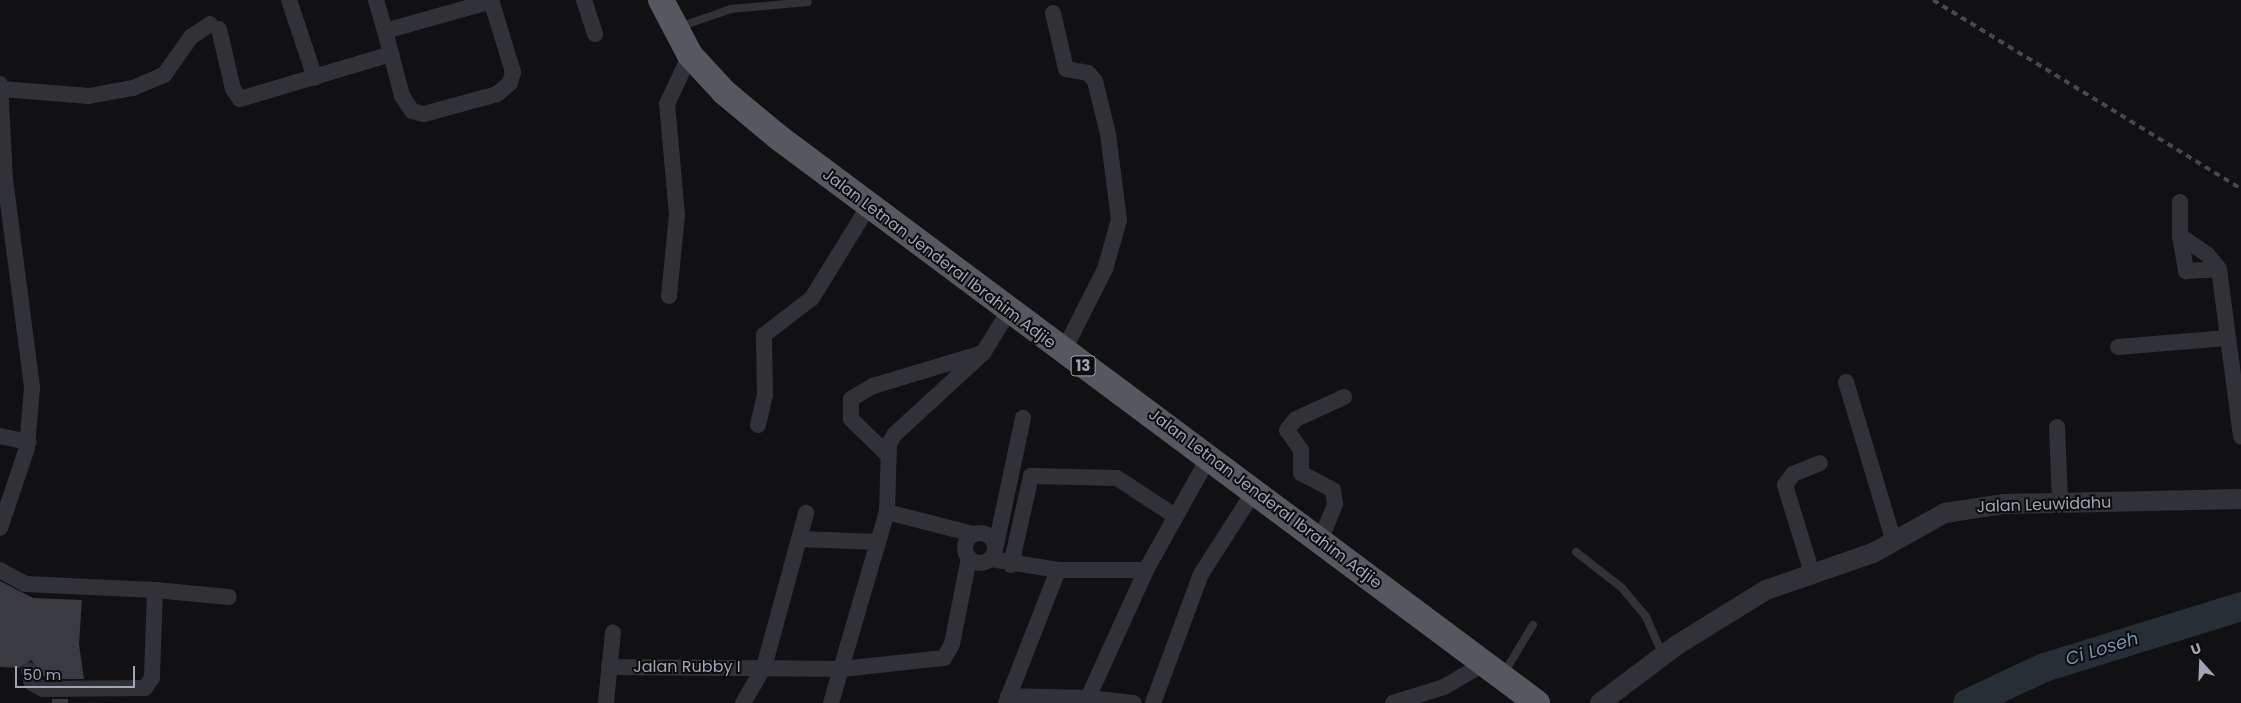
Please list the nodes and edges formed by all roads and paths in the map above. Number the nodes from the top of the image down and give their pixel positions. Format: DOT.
graph roads {
  1 [pos="289,0"];
  2 [pos="376,0"];
  3 [pos="492,0"];
  4 [pos="584,0"];
  5 [pos="661,0"];
  6 [pos="808,2"];
  7 [pos="1053,14"];
  8 [pos="674,28"];
  9 [pos="385,31"];
  10 [pos="595,34"];
  11 [pos="391,54"];
  12 [pos="690,56"];
  13 [pos="315,78"];
  14 [pos="1,87"];
  15 [pos="2180,202"];
  16 [pos="868,207"];
  17 [pos="2180,236"];
  18 [pos="2219,269"];
  19 [pos="669,296"];
  20 [pos="1009,311"];
  21 [pos="2228,338"];
  22 [pos="2118,347"];
  23 [pos="1063,352"];
  24 [pos="983,353"];
  25 [pos="1846,382"];
  26 [pos="1344,397"];
  27 [pos="1023,418"];
  28 [pos="758,425"];
  29 [pos="2057,427"];
  30 [pos="0,436"];
  31 [pos="2241,437"];
  32 [pos="28,445"];
  33 [pos="887,454"];
  34 [pos="1209,457"];
  35 [pos="1820,463"];
  36 [pos="1011,476"];
  37 [pos="1031,476"];
  38 [pos="1255,490"];
  39 [pos="2241,499"];
  40 [pos="2060,502"];
  41 [pos="886,512"];
  42 [pos="806,513"];
  43 [pos="1175,516"];
  44 [pos="0,528"];
  45 [pos="973,534"];
  46 [pos="800,539"];
  47 [pos="1321,539"];
  48 [pos="1893,539"];
  49 [pos="878,542"];
  50 [pos="993,552"];
  51 [pos="1576,552"];
  52 [pos="969,558"];
  53 [pos="1012,565"];
  54 [pos="0,570"];
  55 [pos="1058,570"];
  56 [pos="1146,570"];
  57 [pos="1812,573"];
  58 [pos="155,590"];
  59 [pos="229,597"];
  60 [pos="1533,625"];
  61 [pos="612,632"];
  62 [pos="1662,655"];
  63 [pos="609,667"];
  64 [pos="764,668"];
  65 [pos="842,669"];
  66 [pos="1494,669"];
  67 [pos="28,670"];
  68 [pos="1088,698"];
  69 [pos="1007,699"];
  70 [pos="606,703"];
  71 [pos="743,703"];
  72 [pos="831,703"];
  73 [pos="1134,703"];
  74 [pos="1153,703"];
  75 [pos="1393,703"];
  76 [pos="1537,703"];
  77 [pos="1600,703"];
  1 -- 13 [label="street"];
  2 -- 9 [label="street"];
  3 -- 9 [label="street"];
  3 -- 11 [label="street"];
  4 -- 10 [label="street"];
  5 -- 8 [label="highway, Jalan Letnan Jenderal Ibrahim Adjie / 13"];
  6 -- 8 [label="lane"];
  7 -- 23 [label="street"];
  8 -- 12 [label="highway, Jalan Letnan Jenderal Ibrahim Adjie / 13"];
  9 -- 11 [label="street"];
  11 -- 13 [label="street"];
  12 -- 16 [label="highway, Jalan Letnan Jenderal Ibrahim Adjie / 13"];
  12 -- 19 [label="street"];
  13 -- 14 [label="street"];
  14 -- 32 [label="street"];
  15 -- 17 [label="street"];
  16 -- 20 [label="highway, Jalan Letnan Jenderal Ibrahim Adjie / 13"];
  16 -- 28 [label="street"];
  17 -- 18 [label="street"];
  17 -- 18 [label="street"];
  18 -- 21 [label="street"];
  20 -- 23 [label="highway, Jalan Letnan Jenderal Ibrahim Adjie / 13"];
  20 -- 24 [label="street"];
  21 -- 22 [label="street"];
  21 -- 31 [label="street"];
  23 -- 34 [label="highway, Jalan Letnan Jenderal Ibrahim Adjie / 13"];
  24 -- 33 [label="street"];
  24 -- 33 [label="street"];
  25 -- 48 [label="street"];
  26 -- 47 [label="street"];
  27 -- 36 [label="street"];
  29 -- 40 [label="street"];
  30 -- 32 [label="street"];
  32 -- 44 [label="street"];
  33 -- 41 [label="street"];
  34 -- 38 [label="highway, Jalan Letnan Jenderal Ibrahim Adjie / 13"];
  34 -- 43 [label="street"];
  35 -- 57 [label="street"];
  36 -- 37 [label="street"];
  36 -- 50 [label="street"];
  37 -- 43 [label="street"];
  37 -- 53 [label="street"];
  38 -- 47 [label="highway, Jalan Letnan Jenderal Ibrahim Adjie / 13"];
  38 -- 74 [label="street"];
  39 -- 40 [label="street, Jalan Leuwidahu"];
  40 -- 48 [label="street, Jalan Leuwidahu"];
  41 -- 45 [label="street"];
  41 -- 49 [label="street"];
  42 -- 46 [label="street"];
  43 -- 56 [label="street"];
  45 -- 50 [label="street"];
  45 -- 52 [label="street"];
  46 -- 49 [label="street"];
  46 -- 64 [label="street"];
  47 -- 66 [label="highway, Jalan Letnan Jenderal Ibrahim Adjie / 13"];
  48 -- 57 [label="street, Jalan Leuwidahu"];
  49 -- 65 [label="street"];
  50 -- 52 [label="street"];
  50 -- 53 [label="street"];
  51 -- 62 [label="lane"];
  52 -- 65 [label="street, Jalan Rubby I"];
  53 -- 55 [label="street"];
  54 -- 58 [label="street"];
  55 -- 56 [label="street"];
  55 -- 69 [label="street"];
  56 -- 68 [label="street"];
  57 -- 62 [label="street, Jalan Leuwidahu"];
  58 -- 59 [label="street"];
  58 -- 67 [label="street"];
  60 -- 66 [label="lane"];
  61 -- 63 [label="street"];
  62 -- 77 [label="street, Jalan Leuwidahu"];
  63 -- 64 [label="street, Jalan Rubby I"];
  63 -- 70 [label="street"];
  64 -- 65 [label="street, Jalan Rubby I"];
  64 -- 71 [label="street"];
  65 -- 72 [label="street"];
  66 -- 75 [label="street"];
  66 -- 76 [label="highway, Jalan Letnan Jenderal Ibrahim Adjie / 13"];
  68 -- 69 [label="street"];
  68 -- 73 [label="street"];
}
